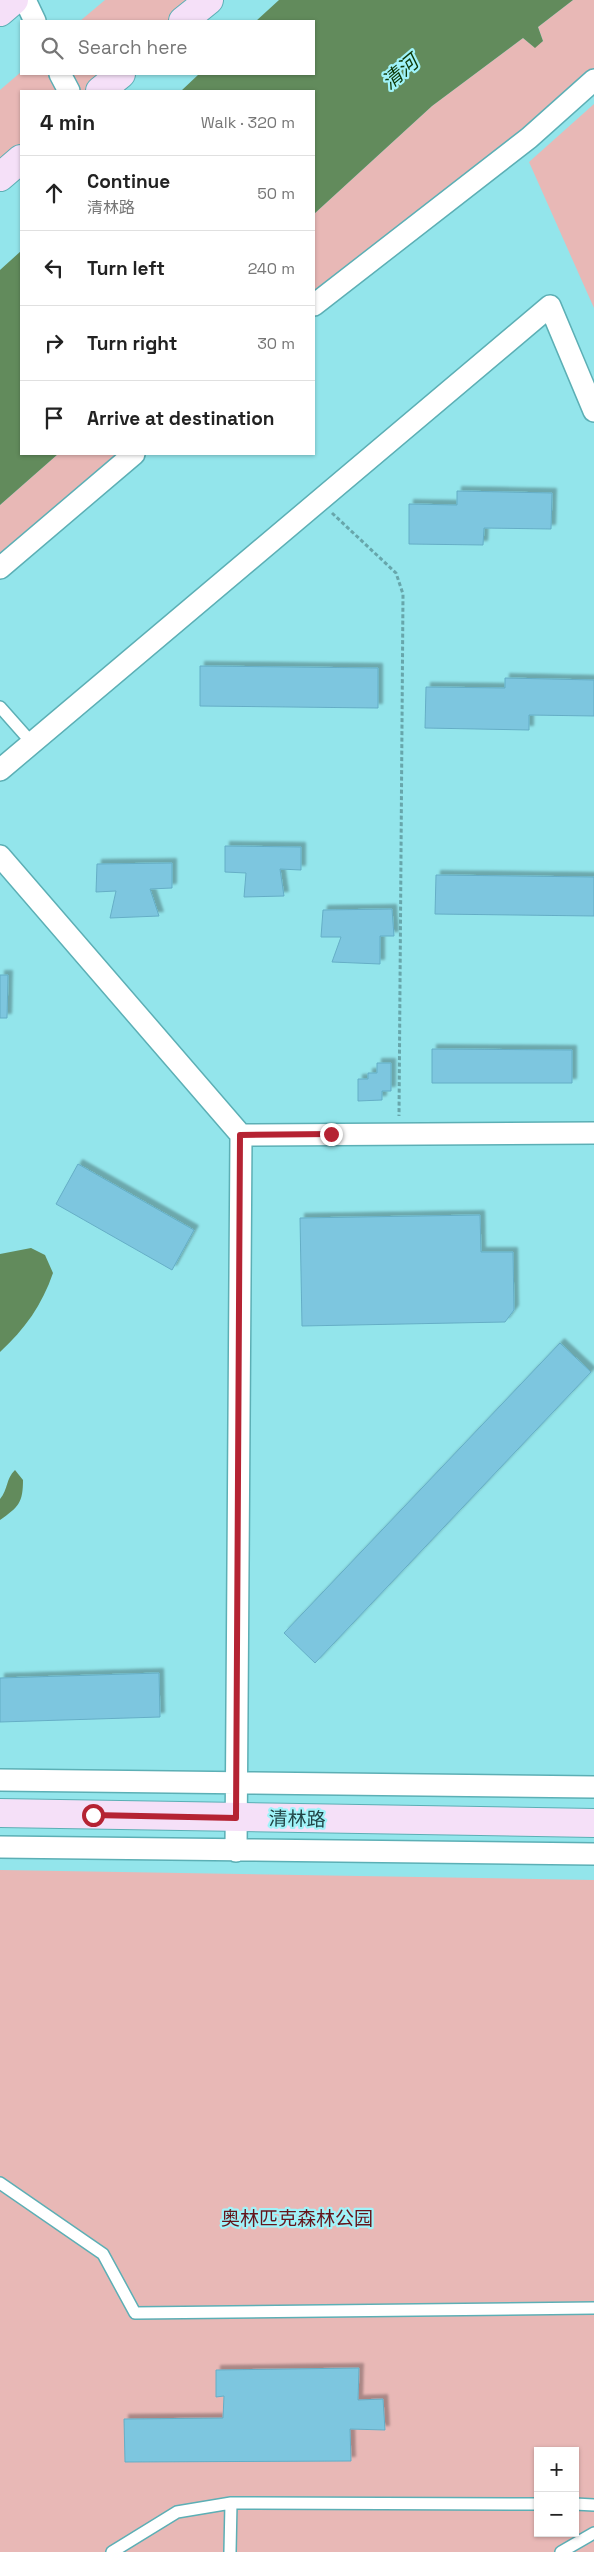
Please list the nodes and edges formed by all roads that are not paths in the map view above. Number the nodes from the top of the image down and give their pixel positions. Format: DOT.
graph roads {
  1 [pos="14,0"];
  2 [pos="25,0"];
  3 [pos="209,0"];
  4 [pos="0,12"];
  5 [pos="35,20"];
  6 [pos="185,20"];
  7 [pos="61,75"];
  8 [pos="120,75"];
  9 [pos="594,80"];
  10 [pos="68,90"];
  11 [pos="101,90"];
  12 [pos="20,160"];
  13 [pos="0,177"];
  14 [pos="315,304"];
  15 [pos="594,411"];
  16 [pos="133,455"];
  17 [pos="0,568"];
  18 [pos="0,706"];
  19 [pos="32,743"];
  20 [pos="0,770"];
  21 [pos="0,856"];
  22 [pos="594,1132"];
  23 [pos="240,1135"];
  24 [pos="0,1780"];
  25 [pos="237,1784"];
  26 [pos="594,1787"];
  27 [pos="0,1813"];
  28 [pos="236,1818"];
  29 [pos="594,1824"];
  30 [pos="0,1847"];
  31 [pos="236,1851"];
  32 [pos="594,1854"];
  33 [pos="0,2183"];
  34 [pos="594,2308"];
  35 [pos="232,2503"];
  36 [pos="534,2504"];
  37 [pos="579,2504"];
  38 [pos="594,2505"];
  39 [pos="594,2533"];
  40 [pos="112,2552"];
  41 [pos="230,2552"];
  42 [pos="561,2552"];
  1 -- 4 [label="street"];
  2 -- 5 [label="street"];
  3 -- 6 [label="street"];
  7 -- 10 [label="street"];
  8 -- 11 [label="street"];
  9 -- 14 [label="street"];
  12 -- 13 [label="street"];
  15 -- 19 [label="street"];
  16 -- 17 [label="street"];
  18 -- 19 [label="lane"];
  19 -- 20 [label="street"];
  21 -- 23 [label="street"];
  22 -- 23 [label="street"];
  23 -- 25 [label="street"];
  24 -- 25 [label="street"];
  25 -- 26 [label="street"];
  25 -- 28 [label="street"];
  27 -- 28 [label="street, 清林路"];
  28 -- 29 [label="street, 清林路"];
  28 -- 31 [label="street"];
  30 -- 31 [label="street"];
  31 -- 32 [label="street"];
  33 -- 34 [label="lane"];
  35 -- 36 [label="lane"];
  35 -- 40 [label="lane"];
  35 -- 41 [label="lane"];
  37 -- 38 [label="lane"];
  39 -- 42 [label="lane"];
}
